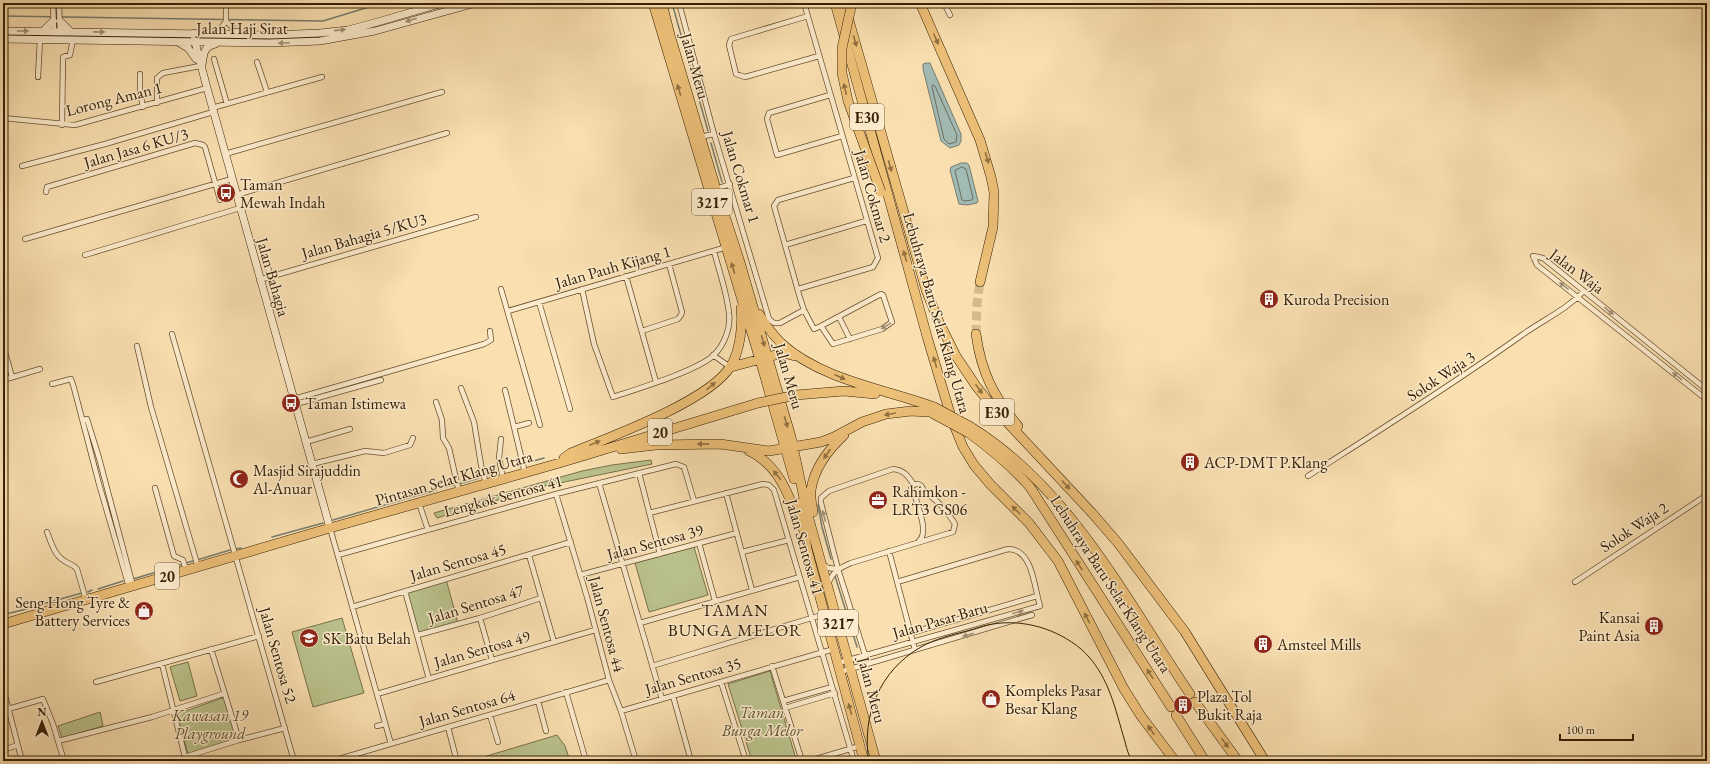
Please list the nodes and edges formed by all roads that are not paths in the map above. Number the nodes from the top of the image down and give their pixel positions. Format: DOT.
graph roads {
  1 [pos="53,3"];
  2 [pos="59,3"];
  3 [pos="226,3"];
  4 [pos="443,3"];
  5 [pos="476,3"];
  6 [pos="648,3"];
  7 [pos="652,3"];
  8 [pos="659,3"];
  9 [pos="662,3"];
  10 [pos="679,3"];
  11 [pos="804,3"];
  12 [pos="835,3"];
  13 [pos="844,3"];
  14 [pos="852,3"];
  15 [pos="920,3"];
  16 [pos="944,3"];
  17 [pos="950,15"];
  18 [pos="808,16"];
  19 [pos="57,20"];
  20 [pos="226,21"];
  21 [pos="3,31"];
  22 [pos="43,31"];
  23 [pos="70,31"];
  24 [pos="194,33"];
  25 [pos="217,34"];
  26 [pos="240,34"];
  27 [pos="57,35"];
  28 [pos="670,35"];
  29 [pos="3,39"];
  30 [pos="40,39"];
  31 [pos="73,39"];
  32 [pos="178,42"];
  33 [pos="195,42"];
  34 [pos="217,43"];
  35 [pos="665,45"];
  36 [pos="819,56"];
  37 [pos="214,59"];
  38 [pos="257,62"];
  39 [pos="200,67"];
  40 [pos="140,74"];
  41 [pos="38,76"];
  42 [pos="322,76"];
  43 [pos="207,88"];
  44 [pos="267,92"];
  45 [pos="442,92"];
  46 [pos="830,95"];
  47 [pos="157,103"];
  48 [pos="227,104"];
  49 [pos="143,107"];
  50 [pos="213,110"];
  51 [pos="3,118"];
  52 [pos="62,125"];
  53 [pos="448,134"];
  54 [pos="714,134"];
  55 [pos="842,136"];
  56 [pos="700,137"];
  57 [pos="225,154"];
  58 [pos="22,166"];
  59 [pos="854,178"];
  60 [pos="232,179"];
  61 [pos="215,184"];
  62 [pos="730,184"];
  63 [pos="716,189"];
  64 [pos="46,192"];
  65 [pos="236,195"];
  66 [pos="220,200"];
  67 [pos="240,208"];
  68 [pos="476,217"];
  69 [pos="866,220"];
  70 [pos="898,232"];
  71 [pos="25,239"];
  72 [pos="785,245"];
  73 [pos="726,247"];
  74 [pos="714,251"];
  75 [pos="85,255"];
  76 [pos="265,258"];
  77 [pos="669,264"];
  78 [pos="626,276"];
  79 [pos="271,277"];
  80 [pos="259,280"];
  81 [pos="980,282"];
  82 [pos="737,283"];
  83 [pos="501,289"];
  84 [pos="582,289"];
  85 [pos="798,289"];
  86 [pos="1584,291"];
  87 [pos="751,298"];
  88 [pos="1578,298"];
  89 [pos="539,302"];
  90 [pos="804,310"];
  91 [pos="508,311"];
  92 [pos="839,317"];
  93 [pos="821,326"];
  94 [pos="490,331"];
  95 [pos="642,331"];
  96 [pos="172,334"];
  97 [pos="976,334"];
  98 [pos="850,339"];
  99 [pos="3,345"];
  100 [pos="137,346"];
  101 [pos="713,356"];
  102 [pos="764,358"];
  103 [pos="815,365"];
  104 [pos="731,367"];
  105 [pos="40,369"];
  106 [pos="12,377"];
  107 [pos="3,380"];
  108 [pos="381,380"];
  109 [pos="656,382"];
  110 [pos="52,384"];
  111 [pos="461,388"];
  112 [pos="505,390"];
  113 [pos="1707,390"];
  114 [pos="865,393"];
  115 [pos="916,400"];
  116 [pos="1707,400"];
  117 [pos="295,402"];
  118 [pos="436,402"];
  119 [pos="570,409"];
  120 [pos="931,411"];
  121 [pos="529,423"];
  122 [pos="540,425"];
  123 [pos="854,426"];
  124 [pos="514,427"];
  125 [pos="350,429"];
  126 [pos="970,430"];
  127 [pos="413,438"];
  128 [pos="501,439"];
  129 [pos="306,442"];
  130 [pos="742,447"];
  131 [pos="790,447"];
  132 [pos="563,462"];
  133 [pos="312,464"];
  134 [pos="1052,471"];
  135 [pos="526,473"];
  136 [pos="639,473"];
  137 [pos="1308,476"];
  138 [pos="503,479"];
  139 [pos="599,483"];
  140 [pos="486,484"];
  141 [pos="914,486"];
  142 [pos="156,488"];
  143 [pos="922,491"];
  144 [pos="459,492"];
  145 [pos="726,493"];
  146 [pos="556,494"];
  147 [pos="1707,495"];
  148 [pos="915,496"];
  149 [pos="694,501"];
  150 [pos="419,503"];
  151 [pos="649,513"];
  152 [pos="330,528"];
  153 [pos="428,530"];
  154 [pos="924,531"];
  155 [pos="47,532"];
  156 [pos="737,533"];
  157 [pos="934,539"];
  158 [pos="789,540"];
  159 [pos="571,542"];
  160 [pos="918,542"];
  161 [pos="699,543"];
  162 [pos="807,549"];
  163 [pos="889,551"];
  164 [pos="742,552"];
  165 [pos="660,554"];
  166 [pos="338,555"];
  167 [pos="529,555"];
  168 [pos="236,556"];
  169 [pos="819,556"];
  170 [pos="622,564"];
  171 [pos="198,567"];
  172 [pos="838,569"];
  173 [pos="186,570"];
  174 [pos="580,575"];
  175 [pos="800,577"];
  176 [pos="897,582"];
  177 [pos="1575,582"];
  178 [pos="131,586"];
  179 [pos="827,586"];
  180 [pos="752,590"];
  181 [pos="405,591"];
  182 [pos="1037,596"];
  183 [pos="541,598"];
  184 [pos="86,600"];
  185 [pos="715,601"];
  186 [pos="352,607"];
  187 [pos="825,614"];
  188 [pos="1032,615"];
  189 [pos="480,618"];
  190 [pos="812,618"];
  191 [pos="640,623"];
  192 [pos="3,624"];
  193 [pos="595,630"];
  194 [pos="911,633"];
  195 [pos="418,635"];
  196 [pos="259,636"];
  197 [pos="554,642"];
  198 [pos="913,642"];
  199 [pos="211,649"];
  200 [pos="834,649"];
  201 [pos="915,650"];
  202 [pos="822,652"];
  203 [pos="865,655"];
  204 [pos="492,660"];
  205 [pos="838,662"];
  206 [pos="162,664"];
  207 [pos="849,664"];
  208 [pos="652,666"];
  209 [pos="772,666"];
  210 [pos="840,672"];
  211 [pos="429,679"];
  212 [pos="609,680"];
  213 [pos="96,682"];
  214 [pos="721,682"];
  215 [pos="832,687"];
  216 [pos="3,688"];
  217 [pos="566,692"];
  218 [pos="835,693"];
  219 [pos="224,694"];
  220 [pos="377,694"];
  221 [pos="1190,694"];
  222 [pos="673,696"];
  223 [pos="662,699"];
  224 [pos="538,701"];
  225 [pos="783,701"];
  226 [pos="1195,702"];
  227 [pos="1171,707"];
  228 [pos="785,708"];
  229 [pos="8,709"];
  230 [pos="173,710"];
  231 [pos="621,711"];
  232 [pos="490,715"];
  233 [pos="1176,715"];
  234 [pos="385,724"];
  235 [pos="377,726"];
  236 [pos="285,728"];
  237 [pos="448,728"];
  238 [pos="546,730"];
  239 [pos="239,740"];
  240 [pos="58,741"];
  241 [pos="498,742"];
  242 [pos="391,744"];
  243 [pos="18,745"];
  244 [pos="856,747"];
  245 [pos="3,750"];
  246 [pos="185,757"];
  247 [pos="456,758"];
  248 [pos="22,761"];
  249 [pos="64,761"];
  250 [pos="172,761"];
  251 [pos="294,761"];
  252 [pos="332,761"];
  253 [pos="586,761"];
  254 [pos="636,761"];
  255 [pos="690,761"];
  256 [pos="746,761"];
  257 [pos="802,761"];
  258 [pos="809,761"];
  259 [pos="854,761"];
  260 [pos="864,761"];
  261 [pos="876,761"];
  262 [pos="1175,761"];
  263 [pos="1205,761"];
  264 [pos="1238,761"];
  265 [pos="1265,761"];
  1 -- 19 [label="street"];
  2 -- 19 [label="street"];
  3 -- 20 [label="street"];
  26 -- 4 [label="main road, Jalan Haji Sirat, one-way"];
  5 -- 34 [label="main road, Jalan Haji Sirat, one-way"];
  6 -- 35 [label="highway"];
  7 -- 35 [label="highway, Jalan Meru / 3217"];
  8 -- 28 [label="highway"];
  9 -- 28 [label="highway, Jalan Meru / 3217"];
  10 -- 54 [label="street, Jalan Cokmar 1"];
  11 -- 18 [label="street, Jalan Cokmar 2"];
  12 -- 70 [label="highway, Lebuhraya Baru Selat Klang Utara / E30"];
  13 -- 134 [label="highway, Lebuhraya Baru Selat Klang Utara / E30, one-way"];
  70 -- 14 [label="highway, one-way, bridge"];
  15 -- 81 [label="highway, one-way"];
  16 -- 17 [label="street"];
  18 -- 36 [label="street, Jalan Cokmar 2"];
  18 -- 36 [label="street"];
  19 -- 22 [label="main road"];
  19 -- 23 [label="main road"];
  19 -- 27 [label="street"];
  20 -- 25 [label="street"];
  20 -- 26 [label="street"];
  21 -- 22 [label="main road, Jalan Haji Sirat, one-way"];
  22 -- 27 [label="main road, Jalan Haji Sirat"];
  23 -- 24 [label="main road, Jalan Haji Sirat, one-way"];
  23 -- 27 [label="main road, Jalan Haji Sirat"];
  24 -- 25 [label="main road, Jalan Haji Sirat"];
  24 -- 33 [label="main road, Jalan Bahagia"];
  25 -- 26 [label="main road, Jalan Haji Sirat"];
  27 -- 30 [label="main road, Jalan Haji Sirat"];
  27 -- 31 [label="main road, Jalan Haji Sirat"];
  28 -- 56 [label="highway, Jalan Meru / 3217"];
  29 -- 30 [label="main road, Jalan Haji Sirat"];
  30 -- 41 [label="street"];
  31 -- 32 [label="main road, Jalan Haji Sirat"];
  31 -- 52 [label="street"];
  32 -- 33 [label="main road, Jalan Haji Sirat"];
  32 -- 39 [label="main road"];
  33 -- 34 [label="main road, Jalan Haji Sirat"];
  33 -- 39 [label="main road, Jalan Bahagia"];
  34 -- 39 [label="main road"];
  73 -- 35 [label="highway, Jalan Meru / 3217, one-way"];
  36 -- 46 [label="street, Jalan Cokmar 2"];
  37 -- 48 [label="street"];
  38 -- 44 [label="street"];
  39 -- 43 [label="main road, Jalan Bahagia"];
  39 -- 47 [label="street"];
  40 -- 49 [label="street"];
  42 -- 44 [label="street"];
  43 -- 47 [label="street, Lorong Aman 1"];
  43 -- 50 [label="main road, Jalan Bahagia"];
  44 -- 48 [label="street"];
  45 -- 57 [label="street"];
  46 -- 55 [label="street, Jalan Cokmar 2"];
  46 -- 55 [label="street"];
  47 -- 49 [label="street, Lorong Aman 1"];
  48 -- 50 [label="street"];
  49 -- 52 [label="street, Lorong Aman 1"];
  50 -- 57 [label="main road, Jalan Bahagia"];
  50 -- 58 [label="street"];
  51 -- 52 [label="street, Lorong Aman 1"];
  53 -- 65 [label="street"];
  54 -- 56 [label="street"];
  54 -- 62 [label="street, Jalan Cokmar 1"];
  55 -- 59 [label="street, Jalan Cokmar 2"];
  56 -- 63 [label="highway, Jalan Meru / 3217"];
  57 -- 60 [label="main road, Jalan Bahagia"];
  59 -- 69 [label="street, Jalan Cokmar 2"];
  59 -- 72 [label="street"];
  60 -- 61 [label="street"];
  60 -- 65 [label="main road, Jalan Bahagia"];
  61 -- 64 [label="street, Jalan Jasa 6 KU/3"];
  61 -- 66 [label="street, Jalan Jasa 6 KU/3"];
  61 -- 71 [label="street"];
  62 -- 63 [label="street"];
  62 -- 90 [label="street, Jalan Cokmar 1"];
  63 -- 87 [label="highway, Jalan Meru / 3217"];
  65 -- 67 [label="main road, Jalan Bahagia"];
  67 -- 75 [label="street"];
  67 -- 80 [label="main road, Jalan Bahagia"];
  68 -- 79 [label="street, Jalan Bahagia 5/KU3"];
  69 -- 72 [label="street"];
  69 -- 85 [label="street, Jalan Cokmar 2"];
  262 -- 70 [label="highway, Lebuhraya Baru Selat Klang Utara / E30, one-way"];
  72 -- 85 [label="street"];
  73 -- 74 [label="street, Jalan Pauh Kijang 1"];
  82 -- 73 [label="highway, Jalan Meru / 3217, one-way"];
  74 -- 77 [label="street, Jalan Pauh Kijang 1"];
  74 -- 101 [label="street"];
  76 -- 79 [label="street"];
  77 -- 78 [label="street, Jalan Pauh Kijang 1"];
  77 -- 95 [label="street"];
  78 -- 84 [label="street, Jalan Pauh Kijang 1"];
  78 -- 95 [label="street"];
  79 -- 80 [label="street, Jalan Bahagia 5/KU3"];
  80 -- 117 [label="main road, Jalan Bahagia"];
  82 -- 102 [label="highway, Jalan Meru / 3217"];
  82 -- 104 [label="highway"];
  83 -- 91 [label="street"];
  84 -- 89 [label="street, Jalan Pauh Kijang 1"];
  84 -- 109 [label="street"];
  85 -- 90 [label="street"];
  86 -- 88 [label="street, Solok Waja 3"];
  88 -- 86 [label="street, Jalan Waja, one-way"];
  86 -- 113 [label="street, Jalan Waja, one-way"];
  87 -- 102 [label="highway, Jalan Meru / 3217, one-way"];
  87 -- 103 [label="highway"];
  116 -- 88 [label="street, Jalan Waja, one-way"];
  88 -- 137 [label="street, Solok Waja 3"];
  89 -- 91 [label="street, Jalan Pauh Kijang 1"];
  89 -- 119 [label="street"];
  90 -- 93 [label="street"];
  91 -- 122 [label="street"];
  92 -- 93 [label="street"];
  92 -- 98 [label="street"];
  92 -- 98 [label="street, one-way"];
  93 -- 98 [label="street"];
  94 -- 117 [label="street"];
  95 -- 109 [label="street"];
  96 -- 168 [label="street, Jalan Sentosa 52"];
  97 -- 134 [label="highway"];
  99 -- 106 [label="street"];
  100 -- 171 [label="street"];
  101 -- 104 [label="street"];
  101 -- 109 [label="street"];
  102 -- 103 [label="highway"];
  102 -- 104 [label="highway"];
  102 -- 131 [label="highway, Jalan Meru / 3217"];
  103 -- 115 [label="highway, one-way"];
  132 -- 104 [label="highway, one-way"];
  105 -- 106 [label="street"];
  106 -- 107 [label="street"];
  108 -- 117 [label="street"];
  110 -- 178 [label="street"];
  111 -- 140 [label="street"];
  112 -- 124 [label="street"];
  114 -- 115 [label="highway, Pintasan Selat Klang Utara / 20"];
  114 -- 120 [label="highway, 20"];
  114 -- 132 [label="highway, Pintasan Selat Klang Utara / 20, bridge"];
  115 -- 120 [label="highway, 20"];
  117 -- 129 [label="main road, Jalan Bahagia"];
  118 -- 144 [label="street"];
  120 -- 123 [label="highway, one-way"];
  120 -- 126 [label="highway, 20, bridge"];
  121 -- 124 [label="street"];
  123 -- 131 [label="highway"];
  123 -- 169 [label="highway, one-way"];
  124 -- 135 [label="street"];
  125 -- 129 [label="street"];
  126 -- 221 [label="highway, Lebuhraya Baru Selat Klang Utara / E30"];
  227 -- 126 [label="highway, Lebuhraya Baru Selat Klang Utara / E30, one-way"];
  127 -- 133 [label="street"];
  128 -- 138 [label="street"];
  129 -- 133 [label="main road, Jalan Bahagia"];
  130 -- 131 [label="highway"];
  130 -- 132 [label="highway, one-way"];
  162 -- 130 [label="highway, one-way"];
  131 -- 162 [label="highway, Jalan Meru / 3217"];
  131 -- 169 [label="highway, Jalan Meru / 3217"];
  132 -- 135 [label="highway, Pintasan Selat Klang Utara / 20"];
  133 -- 152 [label="main road, Jalan Bahagia"];
  134 -- 265 [label="highway, Lebuhraya Baru Selat Klang Utara / E30, one-way"];
  135 -- 138 [label="highway, Pintasan Selat Klang Utara / 20"];
  136 -- 139 [label="street, Lengkok Sentosa 41"];
  136 -- 149 [label="street, Lengkok Sentosa 41"];
  136 -- 151 [label="street"];
  138 -- 140 [label="highway, Pintasan Selat Klang Utara / 20"];
  139 -- 146 [label="street, Lengkok Sentosa 41"];
  139 -- 170 [label="street"];
  140 -- 144 [label="highway, Pintasan Selat Klang Utara / 20"];
  141 -- 143 [label="street"];
  141 -- 148 [label="street"];
  172 -- 141 [label="street, one-way"];
  142 -- 173 [label="street"];
  143 -- 148 [label="street"];
  143 -- 157 [label="street"];
  144 -- 150 [label="highway, Pintasan Selat Klang Utara / 20"];
  145 -- 149 [label="street, Jalan Sentosa 41"];
  145 -- 156 [label="street"];
  145 -- 158 [label="street, Jalan Sentosa 41"];
  146 -- 153 [label="street, Lengkok Sentosa 41"];
  146 -- 159 [label="street, Jalan Sentosa 44"];
  147 -- 177 [label="street, Solok Waja 2"];
  148 -- 154 [label="street"];
  149 -- 151 [label="street, Jalan Sentosa 41"];
  150 -- 152 [label="highway, Pintasan Selat Klang Utara / 20"];
  150 -- 153 [label="street"];
  151 -- 165 [label="street"];
  152 -- 166 [label="street"];
  152 -- 168 [label="highway, Pintasan Selat Klang Utara / 20"];
  153 -- 166 [label="street, Lengkok Sentosa 41"];
  154 -- 157 [label="street"];
  154 -- 160 [label="street"];
  155 -- 184 [label="street"];
  156 -- 161 [label="street, Jalan Sentosa 39"];
  156 -- 164 [label="street"];
  157 -- 160 [label="street"];
  158 -- 164 [label="street"];
  158 -- 175 [label="street, Jalan Sentosa 41"];
  159 -- 167 [label="street, Jalan Sentosa 45"];
  159 -- 174 [label="street, Jalan Sentosa 44"];
  160 -- 163 [label="street"];
  161 -- 165 [label="street, Jalan Sentosa 39"];
  161 -- 185 [label="street"];
  162 -- 187 [label="highway, Jalan Meru / 3217"];
  163 -- 172 [label="street"];
  163 -- 176 [label="street"];
  164 -- 180 [label="street"];
  165 -- 170 [label="street, Jalan Sentosa 39"];
  166 -- 186 [label="street"];
  167 -- 181 [label="street, Jalan Sentosa 45"];
  167 -- 183 [label="street"];
  168 -- 171 [label="highway, Pintasan Selat Klang Utara / 20"];
  168 -- 196 [label="street, Jalan Sentosa 52"];
  169 -- 172 [label="street"];
  169 -- 179 [label="highway, Jalan Meru / 3217"];
  170 -- 174 [label="street, Jalan Sentosa 39"];
  170 -- 191 [label="street"];
  171 -- 173 [label="highway, Pintasan Selat Klang Utara / 20"];
  172 -- 179 [label="street"];
  172 -- 203 [label="street"];
  173 -- 178 [label="highway, Pintasan Selat Klang Utara / 20"];
  174 -- 193 [label="street, Jalan Sentosa 44"];
  175 -- 180 [label="street"];
  175 -- 190 [label="street, Jalan Sentosa 41"];
  176 -- 182 [label="street"];
  176 -- 194 [label="street"];
  178 -- 184 [label="highway, Pintasan Selat Klang Utara / 20"];
  179 -- 207 [label="highway, Jalan Meru / 3217"];
  180 -- 185 [label="street"];
  181 -- 186 [label="street, Jalan Sentosa 45"];
  181 -- 195 [label="street"];
  182 -- 194 [label="street"];
  198 -- 182 [label="street, Jalan Pasar Baru, one-way"];
  183 -- 189 [label="street, Jalan Sentosa 47"];
  183 -- 197 [label="street"];
  184 -- 192 [label="highway, Pintasan Selat Klang Utara / 20"];
  185 -- 191 [label="street"];
  186 -- 220 [label="street"];
  187 -- 190 [label="street"];
  187 -- 200 [label="highway, Jalan Meru / 3217"];
  188 -- 201 [label="street, Jalan Pasar Baru, one-way"];
  189 -- 195 [label="street, Jalan Sentosa 47"];
  189 -- 204 [label="street"];
  190 -- 202 [label="street, Jalan Sentosa 41"];
  190 -- 208 [label="street"];
  191 -- 208 [label="street"];
  193 -- 197 [label="street, Jalan Sentosa 49"];
  193 -- 212 [label="street, Jalan Sentosa 44"];
  194 -- 198 [label="street"];
  195 -- 211 [label="street"];
  196 -- 199 [label="street"];
  196 -- 236 [label="street, Jalan Sentosa 52"];
  197 -- 204 [label="street, Jalan Sentosa 49"];
  198 -- 201 [label="street"];
  198 -- 203 [label="street, Jalan Pasar Baru"];
  199 -- 206 [label="street"];
  199 -- 219 [label="street"];
  200 -- 202 [label="street, Jalan Sentosa 35"];
  200 -- 205 [label="highway, Jalan Meru / 3217"];
  201 -- 207 [label="street, Jalan Pasar Baru"];
  202 -- 209 [label="street, Jalan Sentosa 35"];
  202 -- 215 [label="street, Jalan Sentosa 41"];
  203 -- 207 [label="street, Jalan Pasar Baru"];
  204 -- 211 [label="street, Jalan Sentosa 49"];
  205 -- 207 [label="street"];
  205 -- 210 [label="highway, Jalan Meru / 3217"];
  206 -- 213 [label="street"];
  206 -- 230 [label="street"];
  207 -- 210 [label="street, Jalan Pasar Baru"];
  207 -- 261 [label="highway, Jalan Meru / 3217"];
  208 -- 223 [label="street"];
  209 -- 214 [label="street, Jalan Sentosa 35"];
  209 -- 225 [label="street"];
  244 -- 210 [label="highway, Jalan Meru / 3217, one-way"];
  211 -- 220 [label="street, Jalan Sentosa 49"];
  212 -- 217 [label="street, Jalan Sentosa 64"];
  212 -- 231 [label="street, Jalan Sentosa 44"];
  214 -- 222 [label="street, Jalan Sentosa 35"];
  214 -- 256 [label="street"];
  215 -- 218 [label="street, Jalan Sentosa 41"];
  215 -- 225 [label="street"];
  216 -- 229 [label="street"];
  217 -- 224 [label="street, Jalan Sentosa 64"];
  217 -- 253 [label="street"];
  218 -- 228 [label="street"];
  218 -- 244 [label="street, Jalan Sentosa 41"];
  219 -- 230 [label="street"];
  219 -- 239 [label="street"];
  220 -- 234 [label="street"];
  222 -- 223 [label="street, Jalan Sentosa 35"];
  222 -- 255 [label="street"];
  223 -- 231 [label="street, Jalan Sentosa 35"];
  224 -- 232 [label="street, Jalan Sentosa 64"];
  224 -- 238 [label="street"];
  225 -- 228 [label="street"];
  226 -- 264 [label="highway, one-way"];
  228 -- 257 [label="street"];
  229 -- 240 [label="street"];
  229 -- 243 [label="street"];
  230 -- 240 [label="street"];
  230 -- 246 [label="street"];
  231 -- 254 [label="street, Jalan Sentosa 44"];
  232 -- 237 [label="street, Jalan Sentosa 64"];
  232 -- 241 [label="street"];
  233 -- 263 [label="highway"];
  234 -- 235 [label="street"];
  234 -- 242 [label="street"];
  236 -- 239 [label="street"];
  236 -- 251 [label="street, Jalan Sentosa 52"];
  237 -- 242 [label="street, Jalan Sentosa 64"];
  237 -- 247 [label="street"];
  239 -- 246 [label="street"];
  240 -- 249 [label="street"];
  242 -- 252 [label="street, Jalan Sentosa 64"];
  243 -- 245 [label="street"];
  243 -- 248 [label="street"];
  244 -- 258 [label="street"];
  244 -- 259 [label="street, Jalan Sentosa 41"];
  244 -- 260 [label="highway, Jalan Meru / 3217"];
  246 -- 250 [label="street"];
}
